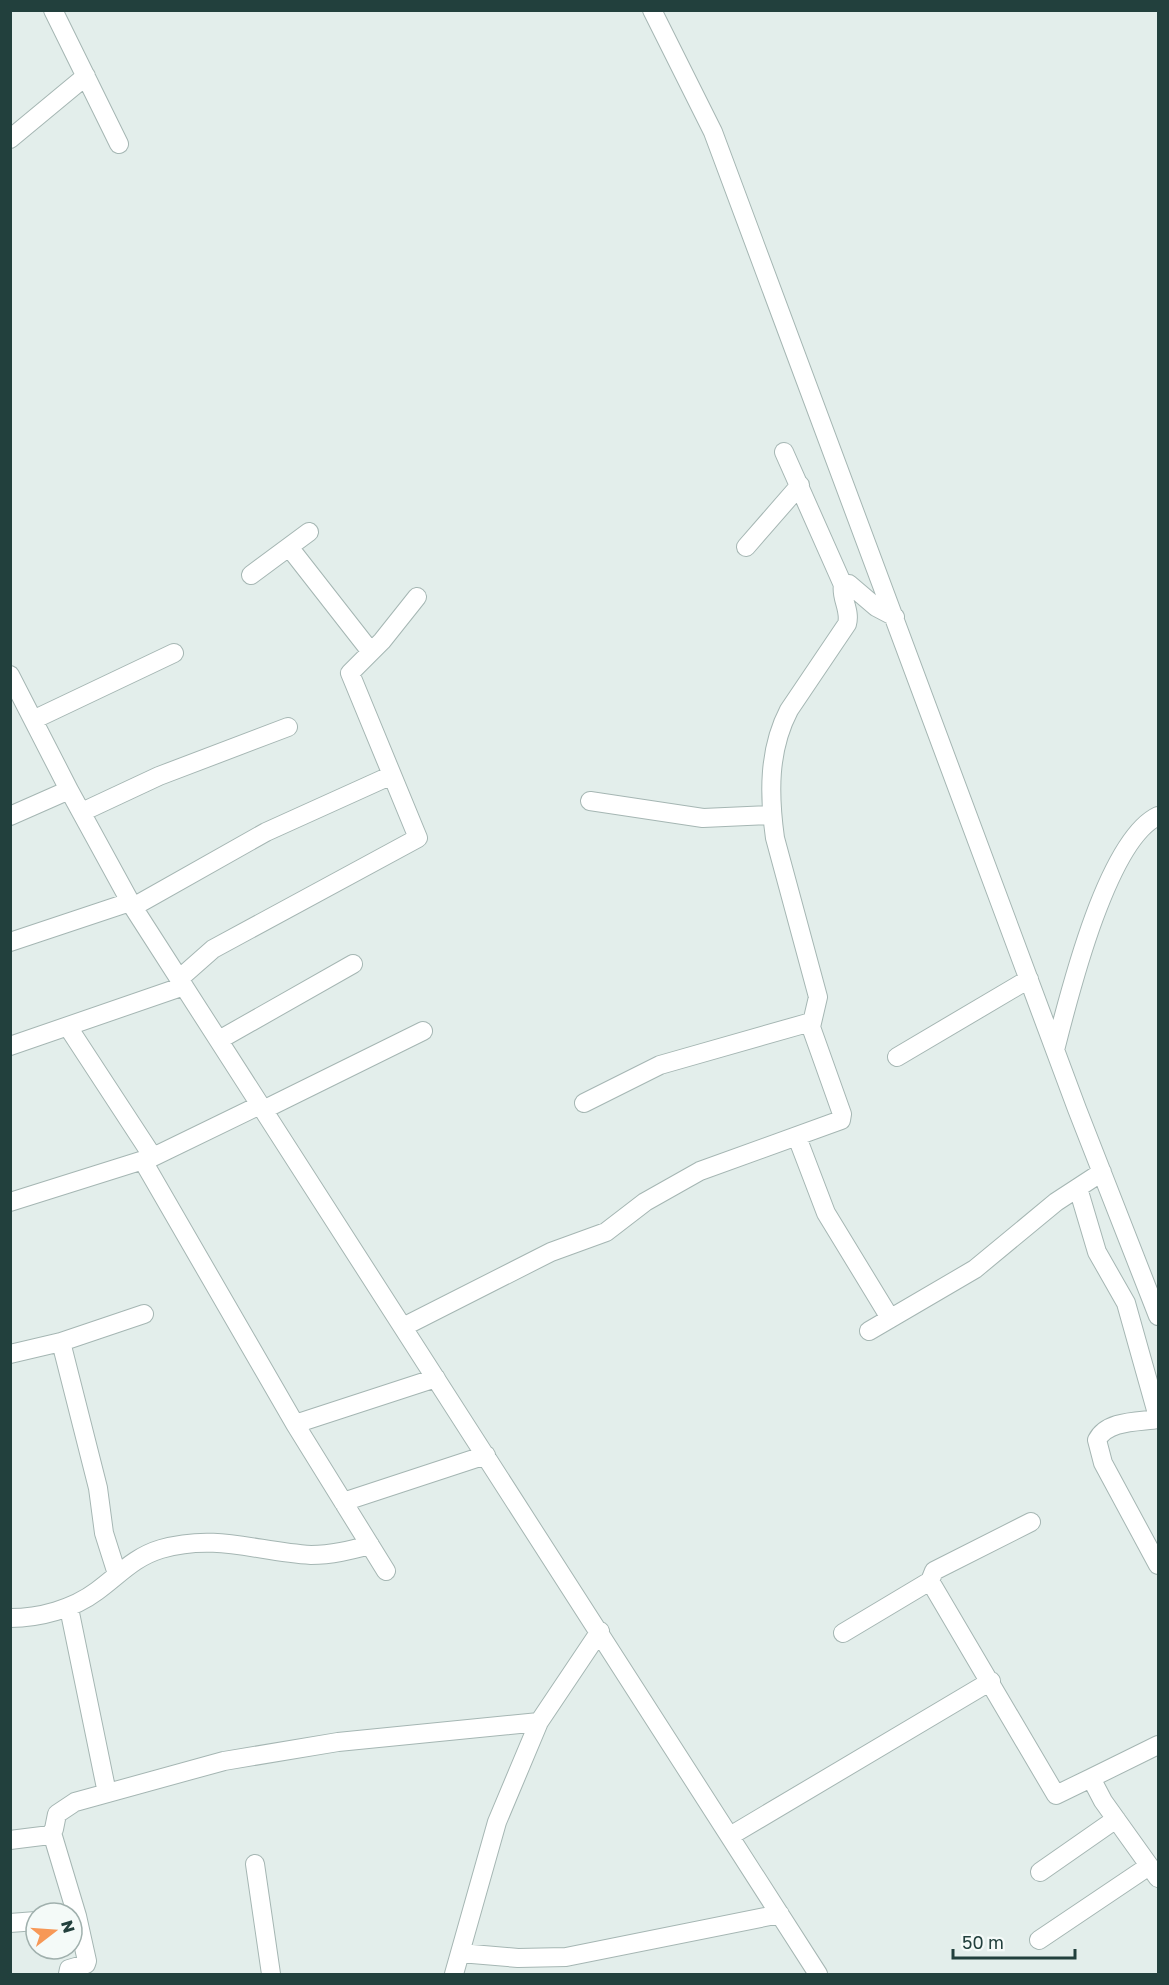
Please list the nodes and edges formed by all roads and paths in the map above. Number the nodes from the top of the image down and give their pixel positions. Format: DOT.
graph roads {
  1 [pos="53,10"];
  2 [pos="652,10"];
  3 [pos="86,76"];
  4 [pos="10,139"];
  5 [pos="119,144"];
  6 [pos="784,452"];
  7 [pos="800,485"];
  8 [pos="309,532"];
  9 [pos="289,547"];
  10 [pos="746,547"];
  11 [pos="251,575"];
  12 [pos="843,585"];
  13 [pos="417,597"];
  14 [pos="895,617"];
  15 [pos="371,652"];
  16 [pos="174,653"];
  17 [pos="10,675"];
  18 [pos="33,720"];
  19 [pos="288,727"];
  20 [pos="393,775"];
  21 [pos="69,790"];
  22 [pos="590,801"];
  23 [pos="82,812"];
  24 [pos="772,815"];
  25 [pos="10,816"];
  26 [pos="1158,816"];
  27 [pos="132,904"];
  28 [pos="10,942"];
  29 [pos="353,964"];
  30 [pos="1029,979"];
  31 [pos="182,983"];
  32 [pos="811,1022"];
  33 [pos="68,1027"];
  34 [pos="423,1031"];
  35 [pos="219,1040"];
  36 [pos="10,1046"];
  37 [pos="1055,1050"];
  38 [pos="897,1057"];
  39 [pos="584,1103"];
  40 [pos="262,1107"];
  41 [pos="797,1137"];
  42 [pos="148,1159"];
  43 [pos="1102,1172"];
  44 [pos="1078,1188"];
  45 [pos="10,1202"];
  46 [pos="144,1314"];
  47 [pos="1158,1316"];
  48 [pos="890,1318"];
  49 [pos="403,1327"];
  50 [pos="869,1331"];
  51 [pos="61,1342"];
  52 [pos="10,1354"];
  53 [pos="436,1378"];
  54 [pos="1158,1418"];
  55 [pos="295,1424"];
  56 [pos="486,1455"];
  57 [pos="343,1502"];
  58 [pos="1031,1522"];
  59 [pos="370,1545"];
  60 [pos="1158,1565"];
  61 [pos="386,1571"];
  62 [pos="117,1574"];
  63 [pos="930,1581"];
  64 [pos="69,1608"];
  65 [pos="10,1618"];
  66 [pos="600,1631"];
  67 [pos="843,1633"];
  68 [pos="991,1681"];
  69 [pos="539,1722"];
  70 [pos="1158,1745"];
  71 [pos="1091,1778"];
  72 [pos="107,1793"];
  73 [pos="1116,1819"];
  74 [pos="52,1833"];
  75 [pos="730,1836"];
  76 [pos="10,1840"];
  77 [pos="255,1864"];
  78 [pos="1040,1872"];
  79 [pos="1154,1872"];
  80 [pos="71,1901"];
  81 [pos="780,1914"];
  82 [pos="1039,1940"];
  83 [pos="84,1951"];
  84 [pos="460,1953"];
  85 [pos="68,1974"];
  86 [pos="271,1974"];
  87 [pos="454,1974"];
  88 [pos="818,1974"];
  1 -- 3 [label="street"];
  2 -- 14 [label="street"];
  3 -- 4 [label="street"];
  3 -- 5 [label="street"];
  6 -- 7 [label="street"];
  7 -- 10 [label="street"];
  7 -- 12 [label="street"];
  8 -- 9 [label="street"];
  9 -- 11 [label="street"];
  9 -- 15 [label="street"];
  12 -- 14 [label="street"];
  12 -- 24 [label="street"];
  13 -- 15 [label="street"];
  14 -- 30 [label="street"];
  15 -- 20 [label="street"];
  16 -- 18 [label="street"];
  17 -- 18 [label="street"];
  18 -- 21 [label="street"];
  19 -- 23 [label="street"];
  20 -- 27 [label="street"];
  20 -- 31 [label="street"];
  21 -- 23 [label="street"];
  21 -- 25 [label="street"];
  22 -- 24 [label="street"];
  23 -- 27 [label="street"];
  24 -- 32 [label="street"];
  26 -- 37 [label="street"];
  27 -- 28 [label="street"];
  27 -- 31 [label="street"];
  29 -- 35 [label="street"];
  30 -- 37 [label="street"];
  30 -- 38 [label="street"];
  31 -- 33 [label="street"];
  31 -- 35 [label="street"];
  32 -- 39 [label="street"];
  32 -- 41 [label="street"];
  33 -- 36 [label="street"];
  33 -- 42 [label="street"];
  34 -- 40 [label="street"];
  35 -- 40 [label="street"];
  37 -- 43 [label="street"];
  40 -- 42 [label="street"];
  40 -- 49 [label="street"];
  41 -- 48 [label="street"];
  41 -- 49 [label="street"];
  42 -- 45 [label="street"];
  42 -- 55 [label="street"];
  43 -- 44 [label="street"];
  43 -- 47 [label="street"];
  44 -- 48 [label="street"];
  44 -- 54 [label="street"];
  46 -- 51 [label="street"];
  48 -- 50 [label="street"];
  49 -- 53 [label="street"];
  51 -- 52 [label="street"];
  51 -- 62 [label="street"];
  53 -- 55 [label="street"];
  53 -- 56 [label="street"];
  54 -- 60 [label="street"];
  55 -- 57 [label="street"];
  56 -- 57 [label="street"];
  56 -- 66 [label="street"];
  57 -- 59 [label="street"];
  58 -- 63 [label="street"];
  59 -- 61 [label="street"];
  59 -- 62 [label="street"];
  62 -- 64 [label="street"];
  63 -- 67 [label="street"];
  63 -- 68 [label="street"];
  64 -- 65 [label="street"];
  64 -- 72 [label="street"];
  66 -- 69 [label="street"];
  66 -- 75 [label="street"];
  68 -- 71 [label="street"];
  68 -- 75 [label="street"];
  69 -- 72 [label="street"];
  69 -- 84 [label="street"];
  70 -- 71 [label="street"];
  71 -- 73 [label="street"];
  72 -- 74 [label="street"];
  73 -- 78 [label="street"];
  73 -- 79 [label="street"];
  74 -- 76 [label="street"];
  74 -- 80 [label="street"];
  75 -- 81 [label="street"];
  77 -- 86 [label="street"];
  79 -- 82 [label="street"];
  81 -- 84 [label="street"];
  81 -- 88 [label="street"];
  83 -- 85 [label="street"];
  84 -- 87 [label="street"];
}
